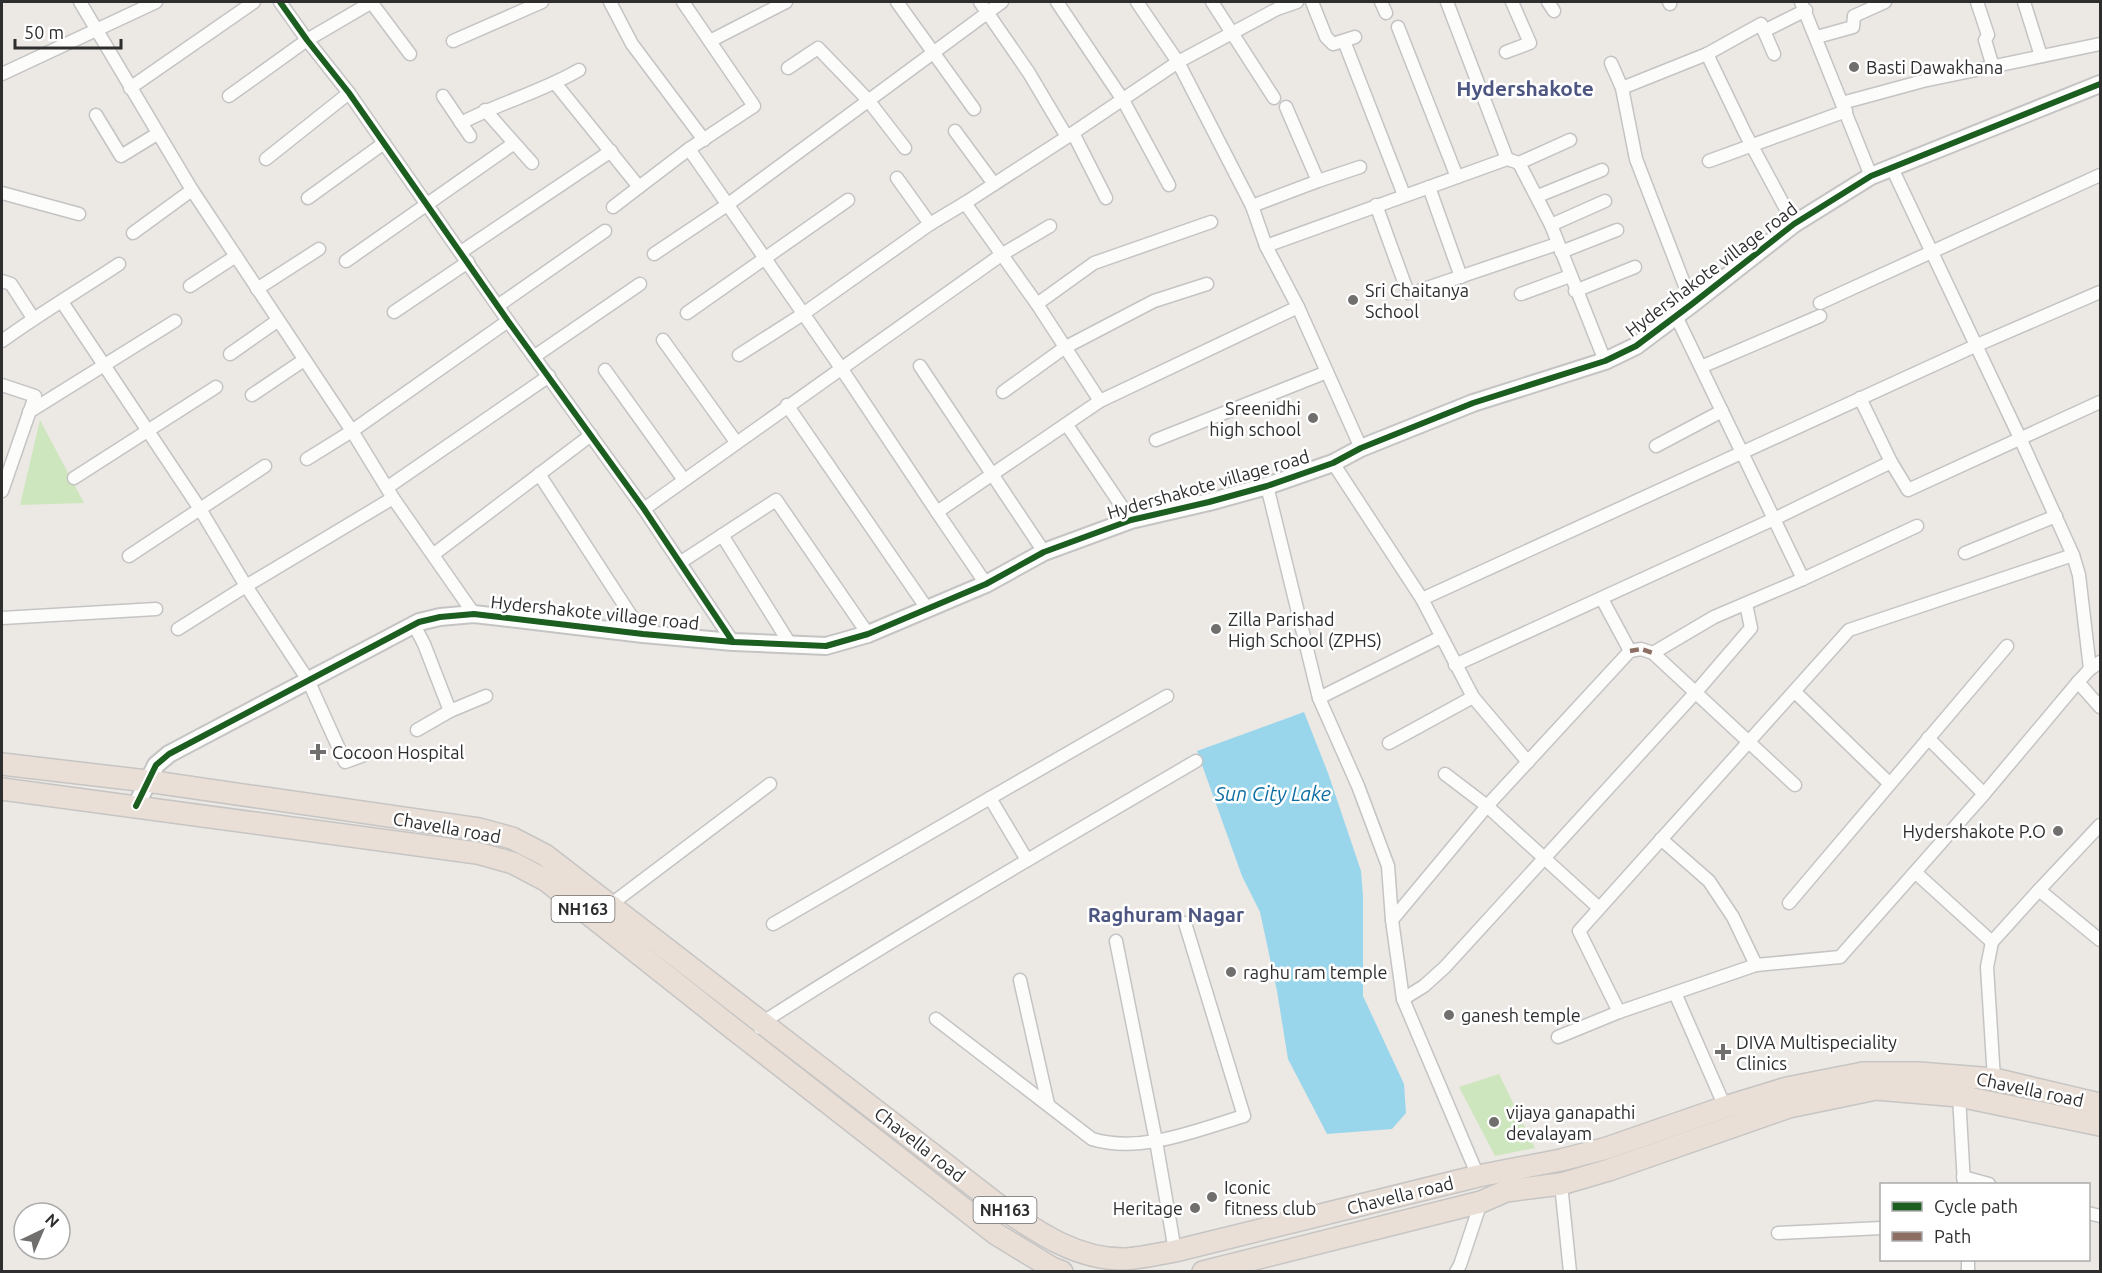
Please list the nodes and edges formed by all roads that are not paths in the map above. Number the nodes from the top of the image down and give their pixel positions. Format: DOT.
graph roads {
  1 [pos="80,2"];
  2 [pos="156,2"];
  3 [pos="254,2"];
  4 [pos="280,2"];
  5 [pos="371,2"];
  6 [pos="542,2"];
  7 [pos="610,2"];
  8 [pos="683,2"];
  9 [pos="786,2"];
  10 [pos="897,2"];
  11 [pos="980,2"];
  12 [pos="1002,2"];
  13 [pos="1057,2"];
  14 [pos="1137,2"];
  15 [pos="1212,2"];
  16 [pos="1297,2"];
  17 [pos="1312,2"];
  18 [pos="1448,2"];
  19 [pos="1512,2"];
  20 [pos="1885,2"];
  21 [pos="1977,2"];
  22 [pos="2024,2"];
  23 [pos="1803,6"];
  24 [pos="988,12"];
  25 [pos="1398,27"];
  26 [pos="96,30"];
  27 [pos="1764,31"];
  28 [pos="1232,33"];
  29 [pos="1817,37"];
  30 [pos="306,40"];
  31 [pos="453,41"];
  32 [pos="710,41"];
  33 [pos="2100,44"];
  34 [pos="1506,52"];
  35 [pos="933,53"];
  36 [pos="410,54"];
  37 [pos="1707,54"];
  38 [pos="1774,54"];
  39 [pos="2041,56"];
  40 [pos="1178,62"];
  41 [pos="1611,63"];
  42 [pos="1993,67"];
  43 [pos="788,68"];
  44 [pos="579,70"];
  45 [pos="2,74"];
  46 [pos="555,83"];
  47 [pos="2100,84"];
  48 [pos="130,88"];
  49 [pos="1622,88"];
  50 [pos="349,93"];
  51 [pos="229,96"];
  52 [pos="443,96"];
  53 [pos="1274,99"];
  54 [pos="868,100"];
  55 [pos="1123,100"];
  56 [pos="1286,107"];
  57 [pos="1844,107"];
  58 [pos="974,109"];
  59 [pos="485,110"];
  60 [pos="96,115"];
  61 [pos="461,123"];
  62 [pos="955,131"];
  63 [pos="157,134"];
  64 [pos="1070,135"];
  65 [pos="470,136"];
  66 [pos="704,140"];
  67 [pos="1570,140"];
  68 [pos="384,142"];
  69 [pos="513,144"];
  70 [pos="1752,145"];
  71 [pos="904,148"];
  72 [pos="689,149"];
  73 [pos="611,151"];
  74 [pos="266,159"];
  75 [pos="1513,161"];
  76 [pos="1709,161"];
  77 [pos="532,163"];
  78 [pos="1892,166"];
  79 [pos="1360,167"];
  80 [pos="1602,170"];
  81 [pos="1871,176"];
  82 [pos="2100,176"];
  83 [pos="1457,177"];
  84 [pos="897,178"];
  85 [pos="1318,181"];
  86 [pos="994,184"];
  87 [pos="1169,185"];
  88 [pos="639,187"];
  89 [pos="1429,187"];
  90 [pos="192,190"];
  91 [pos="2,193"];
  92 [pos="1404,195"];
  93 [pos="1538,196"];
  94 [pos="308,198"];
  95 [pos="1106,198"];
  96 [pos="848,200"];
  97 [pos="1605,201"];
  98 [pos="965,203"];
  99 [pos="428,205"];
  100 [pos="727,205"];
  101 [pos="1377,205"];
  102 [pos="1252,206"];
  103 [pos="613,207"];
  104 [pos="79,214"];
  105 [pos="1211,222"];
  106 [pos="930,224"];
  107 [pos="1794,224"];
  108 [pos="1551,225"];
  109 [pos="1050,226"];
  110 [pos="1617,230"];
  111 [pos="605,231"];
  112 [pos="133,233"];
  113 [pos="1266,246"];
  114 [pos="1559,248"];
  115 [pos="319,249"];
  116 [pos="1932,252"];
  117 [pos="654,254"];
  118 [pos="1001,255"];
  119 [pos="236,256"];
  120 [pos="465,257"];
  121 [pos="764,258"];
  122 [pos="346,261"];
  123 [pos="119,264"];
  124 [pos="1635,267"];
  125 [pos="1570,276"];
  126 [pos="1461,277"];
  127 [pos="2,281"];
  128 [pos="640,284"];
  129 [pos="1207,284"];
  130 [pos="190,286"];
  131 [pos="257,289"];
  132 [pos="1575,291"];
  133 [pos="2100,292"];
  134 [pos="1521,294"];
  135 [pos="62,302"];
  136 [pos="1037,304"];
  137 [pos="1692,304"];
  138 [pos="499,305"];
  139 [pos="1298,307"];
  140 [pos="394,312"];
  141 [pos="687,313"];
  142 [pos="803,314"];
  143 [pos="1676,316"];
  144 [pos="33,318"];
  145 [pos="175,321"];
  146 [pos="277,321"];
  147 [pos="508,321"];
  148 [pos="663,340"];
  149 [pos="2,341"];
  150 [pos="1975,346"];
  151 [pos="1064,348"];
  152 [pos="230,354"];
  153 [pos="739,355"];
  154 [pos="535,356"];
  155 [pos="304,360"];
  156 [pos="1605,361"];
  157 [pos="105,365"];
  158 [pos="920,366"];
  159 [pos="1701,367"];
  160 [pos="841,368"];
  161 [pos="605,370"];
  162 [pos="1327,372"];
  163 [pos="549,376"];
  164 [pos="2,385"];
  165 [pos="216,387"];
  166 [pos="1003,392"];
  167 [pos="252,395"];
  168 [pos="1860,398"];
  169 [pos="1100,402"];
  170 [pos="2100,402"];
  171 [pos="787,405"];
  172 [pos="1722,411"];
  173 [pos="29,412"];
  174 [pos="1067,425"];
  175 [pos="148,430"];
  176 [pos="352,431"];
  177 [pos="591,435"];
  178 [pos="2020,438"];
  179 [pos="1156,440"];
  180 [pos="736,442"];
  181 [pos="1656,446"];
  182 [pos="1361,448"];
  183 [pos="1742,453"];
  184 [pos="307,459"];
  185 [pos="1891,462"];
  186 [pos="1333,463"];
  187 [pos="265,466"];
  188 [pos="539,474"];
  189 [pos="993,475"];
  190 [pos="74,478"];
  191 [pos="684,480"];
  192 [pos="1267,486"];
  193 [pos="2,491"];
  194 [pos="391,492"];
  195 [pos="200,509"];
  196 [pos="644,509"];
  197 [pos="937,512"];
  198 [pos="2056,516"];
  199 [pos="1774,519"];
  200 [pos="1131,520"];
  201 [pos="1917,526"];
  202 [pos="722,535"];
  203 [pos="1044,552"];
  204 [pos="434,554"];
  205 [pos="1965,554"];
  206 [pos="2073,555"];
  207 [pos="129,556"];
  208 [pos="681,562"];
  209 [pos="1803,579"];
  210 [pos="986,584"];
  211 [pos="246,586"];
  212 [pos="1602,598"];
  213 [pos="1422,599"];
  214 [pos="1746,604"];
  215 [pos="156,609"];
  216 [pos="928,610"];
  217 [pos="474,614"];
  218 [pos="2,618"];
  219 [pos="414,625"];
  220 [pos="178,629"];
  221 [pos="643,634"];
  222 [pos="868,634"];
  223 [pos="1441,637"];
  224 [pos="733,642"];
  225 [pos="790,645"];
  226 [pos="2007,646"];
  227 [pos="1630,651"];
  228 [pos="1653,653"];
  229 [pos="1455,665"];
  230 [pos="2095,666"];
  231 [pos="308,680"];
  232 [pos="2078,682"];
  233 [pos="1696,692"];
  234 [pos="1795,692"];
  235 [pos="486,696"];
  236 [pos="1167,696"];
  237 [pos="1473,697"];
  238 [pos="1319,698"];
  239 [pos="2100,707"];
  240 [pos="450,711"];
  241 [pos="417,730"];
  242 [pos="1929,738"];
  243 [pos="1750,742"];
  244 [pos="1389,743"];
  245 [pos="367,754"];
  246 [pos="1196,761"];
  247 [pos="1528,762"];
  248 [pos="2,764"];
  249 [pos="1445,774"];
  250 [pos="147,781"];
  251 [pos="1889,783"];
  252 [pos="770,784"];
  253 [pos="1795,785"];
  254 [pos="2,789"];
  255 [pos="1984,794"];
  256 [pos="990,798"];
  257 [pos="136,806"];
  258 [pos="1487,806"];
  259 [pos="2100,825"];
  260 [pos="1661,838"];
  261 [pos="1545,857"];
  262 [pos="1027,860"];
  263 [pos="1916,873"];
  264 [pos="2039,890"];
  265 [pos="1789,903"];
  266 [pos="610,905"];
  267 [pos="1599,908"];
  268 [pos="1392,920"];
  269 [pos="1185,923"];
  270 [pos="773,924"];
  271 [pos="2100,940"];
  272 [pos="1116,941"];
  273 [pos="1992,942"];
  274 [pos="1756,965"];
  275 [pos="1020,980"];
  276 [pos="1675,993"];
  277 [pos="1403,999"];
  278 [pos="1619,1012"];
  279 [pos="936,1019"];
  280 [pos="764,1022"];
  281 [pos="1558,1038"];
  282 [pos="752,1044"];
  283 [pos="1994,1078"];
  284 [pos="1959,1096"];
  285 [pos="1048,1104"];
  286 [pos="2100,1104"];
  287 [pos="1725,1107"];
  288 [pos="2100,1125"];
  289 [pos="1156,1141"];
  290 [pos="1478,1176"];
  291 [pos="1964,1181"];
  292 [pos="1561,1184"];
  293 [pos="1480,1202"];
  294 [pos="1880,1228"];
  295 [pos="1778,1233"];
  296 [pos="1175,1251"];
  297 [pos="1459,1269"];
  298 [pos="1062,1272"];
  299 [pos="1203,1272"];
  300 [pos="1570,1272"];
  1 -- 26 [label="street"];
  2 -- 26 [label="street"];
  3 -- 48 [label="street"];
  4 -- 30 [label="street"];
  5 -- 30 [label="street"];
  5 -- 36 [label="street"];
  6 -- 31 [label="street"];
  7 -- 66 [label="street"];
  8 -- 32 [label="street"];
  9 -- 32 [label="street"];
  10 -- 35 [label="street"];
  11 -- 24 [label="street"];
  12 -- 24 [label="street"];
  13 -- 55 [label="street"];
  14 -- 40 [label="street"];
  15 -- 28 [label="street"];
  16 -- 28 [label="street"];
  17 -- 92 [label="street"];
  18 -- 75 [label="street"];
  19 -- 34 [label="street"];
  20 -- 29 [label="street"];
  21 -- 42 [label="street"];
  22 -- 39 [label="street"];
  23 -- 27 [label="street"];
  23 -- 29 [label="street"];
  24 -- 35 [label="street"];
  24 -- 64 [label="street"];
  25 -- 83 [label="street"];
  26 -- 45 [label="street"];
  26 -- 48 [label="street"];
  27 -- 37 [label="street"];
  27 -- 38 [label="street"];
  28 -- 40 [label="street"];
  28 -- 53 [label="street"];
  29 -- 57 [label="street"];
  30 -- 50 [label="street"];
  30 -- 51 [label="street"];
  32 -- 66 [label="street"];
  33 -- 39 [label="street"];
  35 -- 54 [label="street"];
  35 -- 58 [label="street"];
  37 -- 49 [label="street"];
  37 -- 70 [label="street"];
  39 -- 42 [label="street"];
  40 -- 55 [label="street"];
  40 -- 102 [label="street"];
  41 -- 49 [label="street"];
  42 -- 57 [label="street"];
  43 -- 54 [label="street"];
  44 -- 46 [label="street"];
  46 -- 59 [label="street"];
  46 -- 73 [label="street"];
  47 -- 78 [label="street, Hydershakote village road"];
  48 -- 63 [label="street"];
  49 -- 137 [label="street"];
  50 -- 68 [label="street"];
  50 -- 74 [label="street"];
  52 -- 61 [label="street"];
  54 -- 71 [label="street"];
  54 -- 100 [label="street"];
  55 -- 64 [label="street"];
  55 -- 87 [label="street"];
  56 -- 85 [label="street"];
  57 -- 70 [label="street"];
  57 -- 81 [label="street"];
  59 -- 61 [label="street"];
  59 -- 69 [label="street"];
  60 -- 63 [label="street"];
  61 -- 65 [label="street"];
  62 -- 86 [label="street"];
  63 -- 90 [label="street"];
  64 -- 86 [label="street"];
  64 -- 95 [label="street"];
  66 -- 72 [label="street"];
  67 -- 75 [label="street"];
  68 -- 94 [label="street"];
  68 -- 99 [label="street"];
  69 -- 77 [label="street"];
  69 -- 99 [label="street"];
  70 -- 76 [label="street"];
  70 -- 107 [label="street"];
  72 -- 88 [label="street"];
  72 -- 100 [label="street"];
  73 -- 88 [label="street"];
  73 -- 120 [label="street"];
  75 -- 83 [label="street"];
  75 -- 93 [label="street"];
  78 -- 81 [label="street, Hydershakote village road"];
  78 -- 116 [label="street"];
  79 -- 85 [label="street"];
  80 -- 93 [label="street"];
  81 -- 107 [label="street, Hydershakote village road"];
  82 -- 116 [label="street"];
  83 -- 89 [label="street"];
  84 -- 106 [label="street"];
  85 -- 102 [label="street"];
  86 -- 98 [label="street"];
  88 -- 103 [label="street"];
  89 -- 92 [label="street"];
  89 -- 126 [label="street"];
  90 -- 112 [label="street"];
  90 -- 119 [label="street"];
  91 -- 104 [label="street"];
  92 -- 101 [label="street"];
  93 -- 108 [label="street"];
  96 -- 121 [label="street"];
  97 -- 108 [label="street"];
  98 -- 106 [label="street"];
  98 -- 118 [label="street"];
  99 -- 120 [label="street"];
  99 -- 122 [label="street"];
  100 -- 117 [label="street"];
  100 -- 121 [label="street"];
  101 -- 113 [label="street"];
  101 -- 126 [label="street"];
  102 -- 113 [label="street"];
  105 -- 136 [label="street"];
  106 -- 142 [label="street"];
  107 -- 137 [label="street, Hydershakote village road"];
  108 -- 114 [label="street"];
  109 -- 118 [label="street"];
  110 -- 114 [label="street"];
  111 -- 138 [label="street"];
  113 -- 139 [label="street"];
  114 -- 125 [label="street"];
  114 -- 126 [label="street"];
  115 -- 131 [label="street"];
  116 -- 150 [label="street"];
  116 -- 159 [label="street"];
  118 -- 136 [label="street"];
  118 -- 160 [label="street"];
  119 -- 130 [label="street"];
  119 -- 131 [label="street"];
  120 -- 138 [label="street"];
  120 -- 140 [label="street"];
  121 -- 141 [label="street"];
  121 -- 142 [label="street"];
  123 -- 135 [label="street"];
  124 -- 132 [label="street"];
  125 -- 132 [label="street"];
  125 -- 134 [label="street"];
  127 -- 144 [label="street"];
  128 -- 154 [label="street"];
  129 -- 151 [label="street"];
  131 -- 146 [label="street"];
  132 -- 156 [label="street"];
  133 -- 150 [label="street"];
  135 -- 144 [label="street"];
  135 -- 157 [label="street"];
  136 -- 151 [label="street"];
  137 -- 143 [label="street, Hydershakote village road"];
  138 -- 147 [label="street"];
  139 -- 162 [label="street"];
  139 -- 169 [label="street"];
  142 -- 153 [label="street"];
  142 -- 160 [label="street"];
  143 -- 156 [label="street, Hydershakote village road"];
  143 -- 159 [label="street"];
  144 -- 149 [label="street"];
  145 -- 157 [label="street"];
  146 -- 152 [label="street"];
  146 -- 155 [label="street"];
  147 -- 154 [label="street"];
  147 -- 176 [label="street"];
  148 -- 180 [label="street"];
  150 -- 168 [label="street"];
  150 -- 178 [label="street"];
  151 -- 166 [label="street"];
  151 -- 169 [label="street"];
  154 -- 163 [label="street"];
  155 -- 167 [label="street"];
  155 -- 176 [label="street"];
  156 -- 182 [label="street, Hydershakote village road"];
  157 -- 173 [label="street"];
  157 -- 175 [label="street"];
  158 -- 189 [label="street"];
  159 -- 172 [label="street"];
  160 -- 171 [label="street"];
  160 -- 197 [label="street"];
  161 -- 191 [label="street"];
  162 -- 179 [label="street"];
  162 -- 182 [label="street"];
  163 -- 177 [label="street"];
  163 -- 194 [label="street"];
  164 -- 173 [label="street"];
  165 -- 175 [label="street"];
  168 -- 183 [label="street"];
  168 -- 185 [label="street"];
  169 -- 174 [label="street"];
  170 -- 178 [label="street"];
  171 -- 180 [label="street"];
  171 -- 216 [label="street"];
  172 -- 181 [label="street"];
  172 -- 183 [label="street"];
  173 -- 193 [label="street"];
  174 -- 189 [label="street"];
  174 -- 200 [label="street"];
  175 -- 190 [label="street"];
  175 -- 195 [label="street"];
  176 -- 184 [label="street"];
  176 -- 194 [label="street"];
  177 -- 188 [label="street"];
  177 -- 196 [label="street"];
  178 -- 185 [label="street"];
  178 -- 198 [label="street"];
  180 -- 191 [label="street"];
  182 -- 186 [label="street, Hydershakote village road"];
  183 -- 199 [label="street"];
  183 -- 213 [label="street"];
  185 -- 199 [label="street"];
  186 -- 192 [label="street, Hydershakote village road"];
  186 -- 213 [label="street"];
  187 -- 195 [label="street"];
  188 -- 204 [label="street"];
  188 -- 221 [label="street"];
  189 -- 197 [label="street"];
  189 -- 203 [label="street"];
  191 -- 196 [label="street"];
  192 -- 200 [label="street, Hydershakote village road"];
  192 -- 238 [label="street"];
  194 -- 204 [label="street"];
  194 -- 211 [label="street"];
  195 -- 207 [label="street"];
  195 -- 211 [label="street"];
  196 -- 208 [label="street"];
  197 -- 210 [label="street"];
  198 -- 205 [label="street"];
  198 -- 206 [label="street"];
  199 -- 209 [label="street"];
  199 -- 212 [label="street"];
  200 -- 203 [label="street, Hydershakote village road"];
  201 -- 209 [label="street"];
  202 -- 208 [label="street"];
  202 -- 222 [label="street"];
  202 -- 225 [label="street"];
  203 -- 210 [label="street, Hydershakote village road"];
  204 -- 217 [label="street"];
  206 -- 230 [label="street"];
  206 -- 234 [label="street"];
  208 -- 224 [label="street"];
  209 -- 214 [label="street"];
  210 -- 216 [label="street, Hydershakote village road"];
  211 -- 220 [label="street"];
  211 -- 231 [label="street"];
  212 -- 227 [label="street"];
  212 -- 229 [label="street"];
  213 -- 223 [label="street"];
  214 -- 228 [label="street"];
  214 -- 233 [label="street"];
  215 -- 218 [label="street"];
  216 -- 222 [label="street, Hydershakote village road"];
  217 -- 219 [label="street, Hydershakote village road"];
  217 -- 221 [label="street, Hydershakote village road"];
  219 -- 231 [label="street, Hydershakote village road"];
  219 -- 240 [label="street"];
  221 -- 224 [label="street, Hydershakote village road"];
  222 -- 225 [label="street, Hydershakote village road"];
  223 -- 229 [label="street"];
  223 -- 238 [label="street"];
  224 -- 225 [label="street, Hydershakote village road"];
  226 -- 242 [label="street"];
  227 -- 228 [label="street"];
  227 -- 247 [label="street"];
  228 -- 233 [label="street"];
  229 -- 237 [label="street"];
  230 -- 232 [label="street"];
  231 -- 245 [label="street"];
  231 -- 250 [label="street, Hydershakote village road"];
  232 -- 239 [label="street"];
  232 -- 255 [label="street"];
  233 -- 243 [label="street"];
  233 -- 261 [label="street"];
  234 -- 243 [label="street"];
  234 -- 251 [label="street"];
  235 -- 240 [label="street"];
  236 -- 256 [label="street"];
  237 -- 244 [label="street"];
  237 -- 247 [label="street"];
  238 -- 268 [label="street"];
  240 -- 241 [label="street"];
  242 -- 251 [label="street"];
  242 -- 255 [label="street"];
  243 -- 253 [label="street"];
  243 -- 260 [label="street"];
  246 -- 262 [label="street"];
  247 -- 258 [label="street"];
  248 -- 250 [label="highway, Chavella road / NH163"];
  249 -- 258 [label="street"];
  250 -- 257 [label="street, Hydershakote village road"];
  250 -- 266 [label="highway, Chavella road / NH163"];
  251 -- 265 [label="street"];
  252 -- 266 [label="street"];
  254 -- 257 [label="highway, Chavella road / NH163"];
  255 -- 263 [label="street"];
  256 -- 262 [label="street"];
  256 -- 270 [label="street"];
  257 -- 282 [label="highway, Chavella road / NH163"];
  258 -- 261 [label="street"];
  258 -- 268 [label="street"];
  259 -- 264 [label="street"];
  260 -- 267 [label="street"];
  260 -- 274 [label="street"];
  261 -- 267 [label="street"];
  261 -- 277 [label="street"];
  262 -- 280 [label="street"];
  263 -- 273 [label="street"];
  263 -- 274 [label="street"];
  264 -- 271 [label="street"];
  264 -- 273 [label="street"];
  266 -- 280 [label="highway, Chavella road / NH163"];
  267 -- 278 [label="street"];
  268 -- 277 [label="street"];
  269 -- 289 [label="street"];
  272 -- 289 [label="street"];
  273 -- 283 [label="street"];
  274 -- 276 [label="street"];
  275 -- 285 [label="street"];
  276 -- 278 [label="street"];
  276 -- 287 [label="street"];
  277 -- 290 [label="street"];
  278 -- 281 [label="street"];
  279 -- 285 [label="street"];
  280 -- 282 [label="street"];
  280 -- 296 [label="highway, Chavella road / NH163"];
  282 -- 298 [label="highway, Chavella road / NH163"];
  283 -- 286 [label="highway, Chavella road / NH163"];
  283 -- 287 [label="highway, Chavella road / NH163"];
  284 -- 288 [label="highway, Chavella road"];
  284 -- 291 [label="street"];
  284 -- 292 [label="highway, Chavella road"];
  285 -- 289 [label="street"];
  287 -- 290 [label="highway, Chavella road / NH163"];
  289 -- 296 [label="street"];
  290 -- 296 [label="highway, Chavella road / NH163"];
  292 -- 293 [label="highway, Chavella road"];
  292 -- 300 [label="street"];
  293 -- 297 [label="street"];
  293 -- 299 [label="highway, Chavella road"];
  294 -- 295 [label="street"];
}
